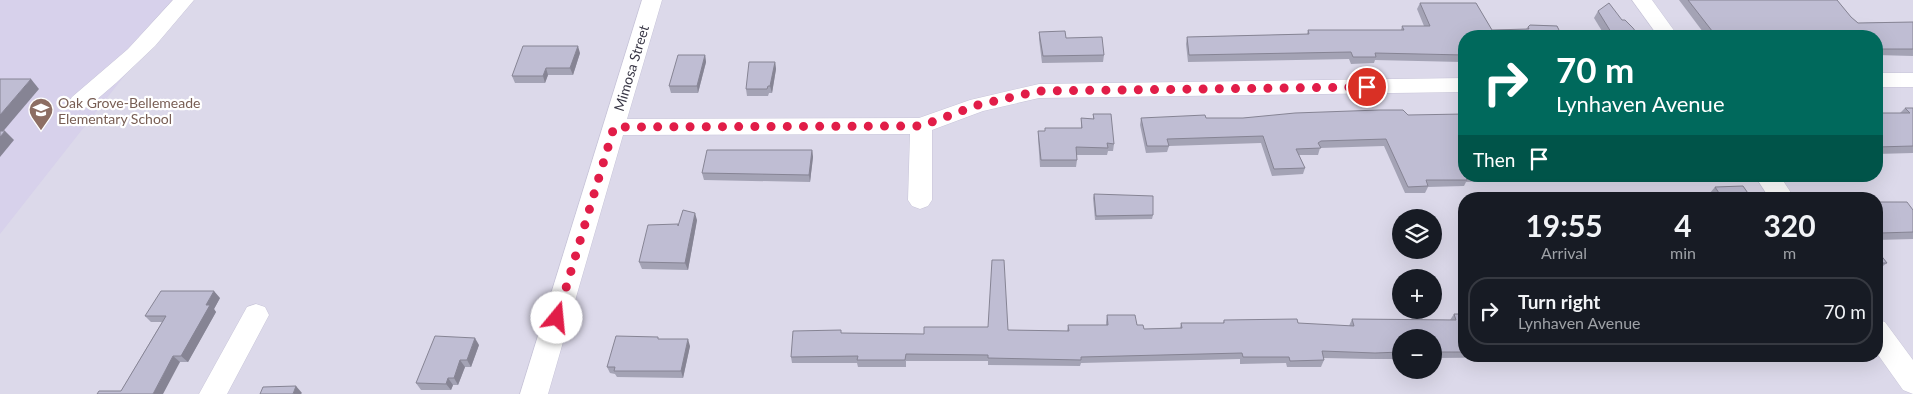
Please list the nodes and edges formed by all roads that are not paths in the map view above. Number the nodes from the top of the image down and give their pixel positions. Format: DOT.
graph roads {
  1 [pos="184,0"];
  2 [pos="652,0"];
  3 [pos="1642,0"];
  4 [pos="1664,30"];
  5 [pos="1883,80"];
  6 [pos="1913,80"];
  7 [pos="1458,85"];
  8 [pos="80,102"];
  9 [pos="921,126"];
  10 [pos="614,127"];
  11 [pos="920,200"];
  12 [pos="256,315"];
  13 [pos="1883,340"];
  14 [pos="1913,382"];
  15 [pos="213,394"];
  16 [pos="534,394"];
  1 -- 8 [label="street"];
  2 -- 10 [label="street, Mimosa Street"];
  3 -- 4 [label="street"];
  5 -- 6 [label="street"];
  7 -- 9 [label="street"];
  9 -- 10 [label="street"];
  9 -- 11 [label="street"];
  10 -- 16 [label="street, Mimosa Street"];
  12 -- 15 [label="street"];
  13 -- 14 [label="street"];
}
